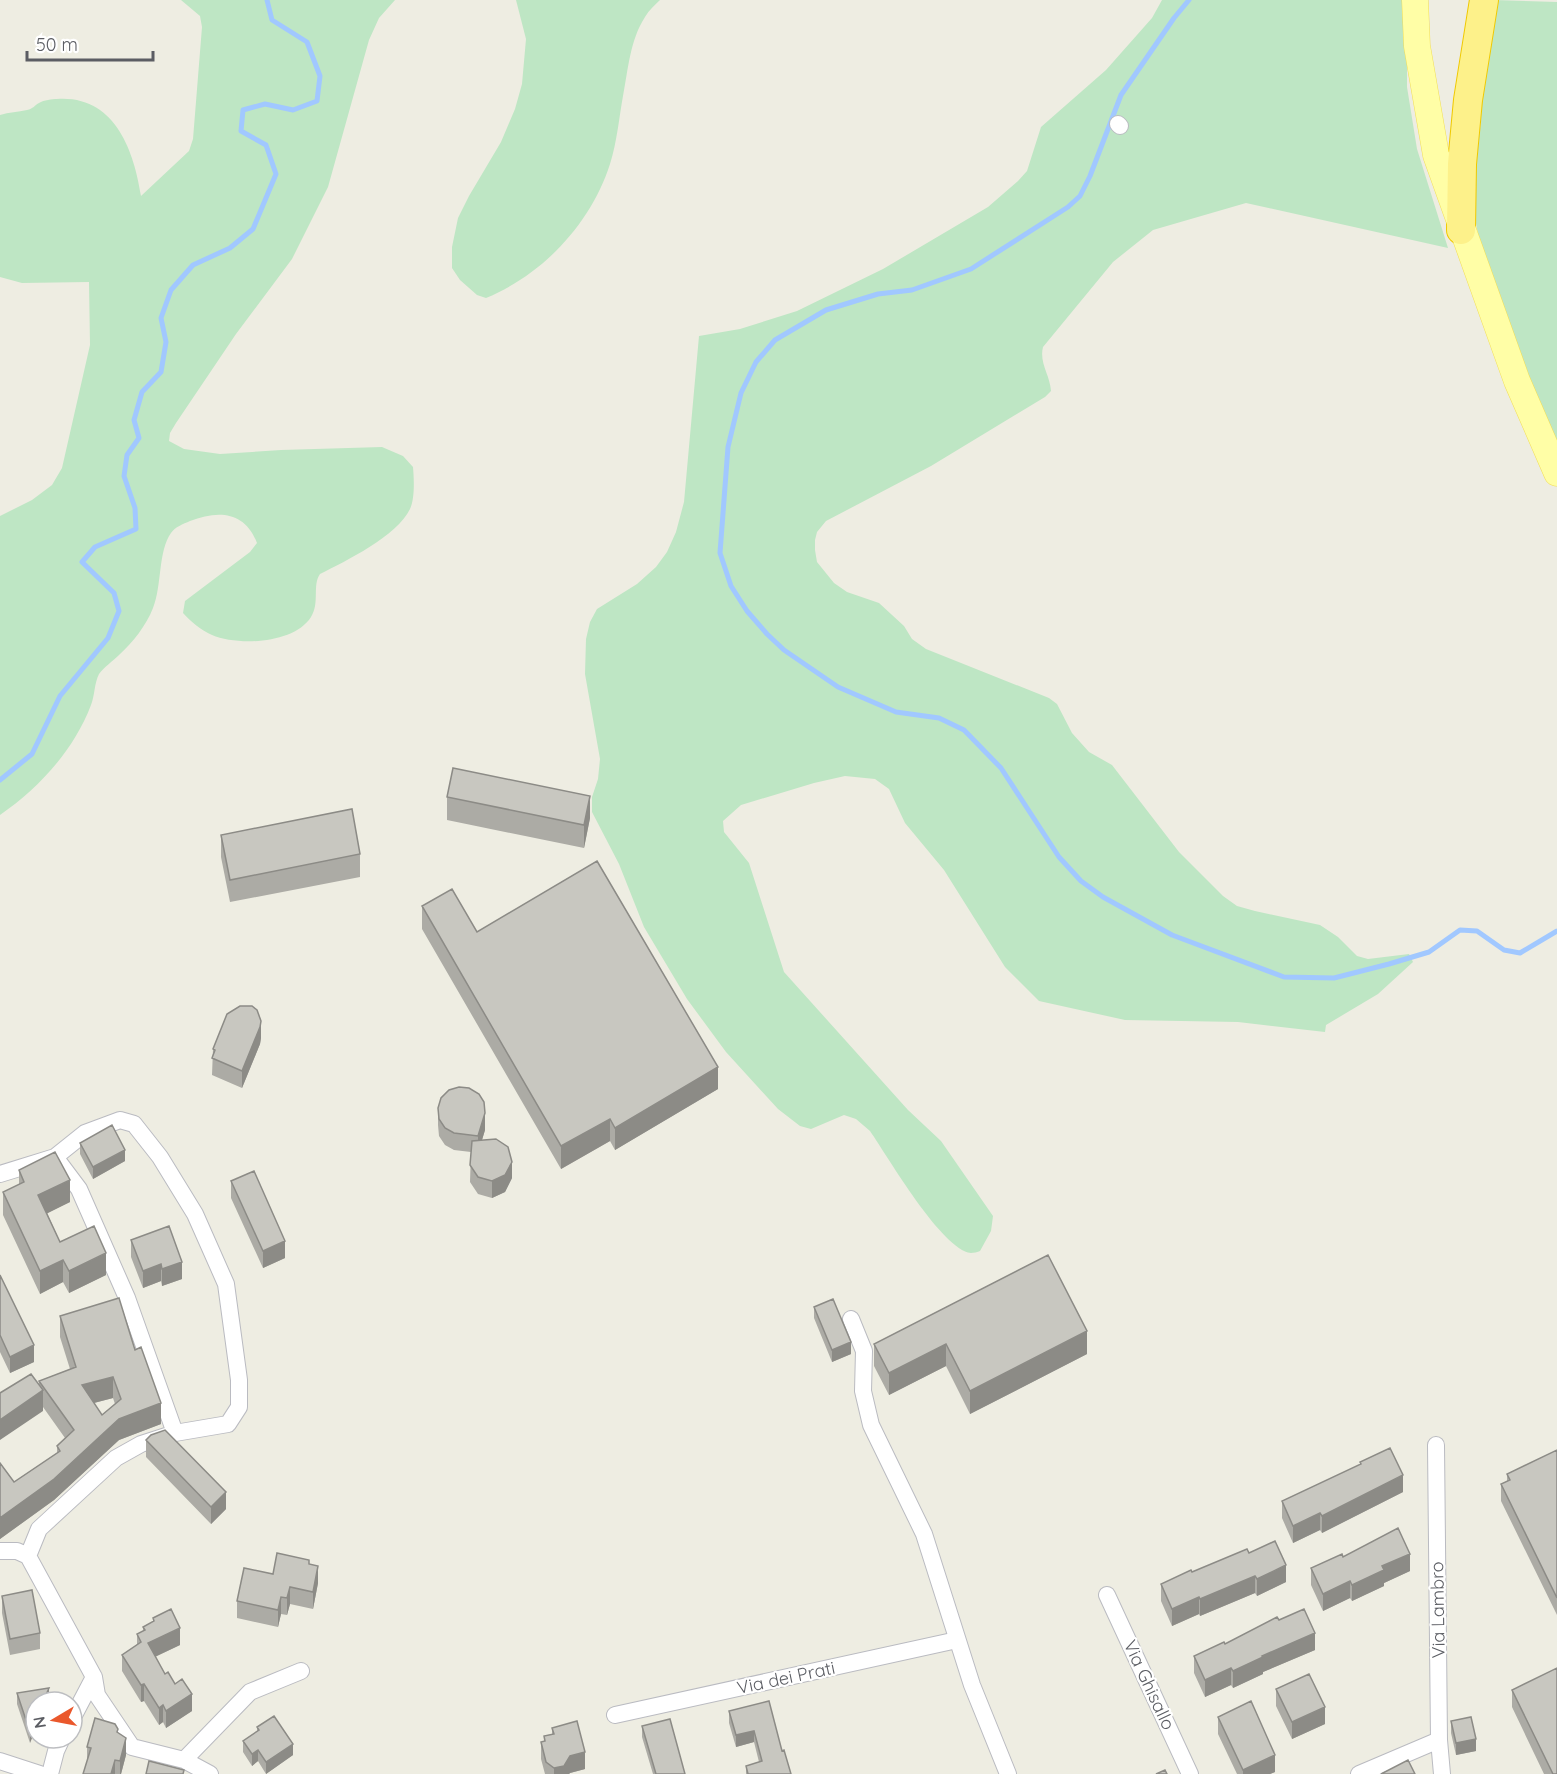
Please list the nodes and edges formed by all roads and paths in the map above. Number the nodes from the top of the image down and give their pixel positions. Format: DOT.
graph roads {
  1 [pos="1415,0"];
  2 [pos="1484,0"];
  3 [pos="1461,230"];
  4 [pos="1557,473"];
  5 [pos="55,1157"];
  6 [pos="0,1174"];
  7 [pos="851,1319"];
  8 [pos="176,1432"];
  9 [pos="1436,1445"];
  10 [pos="0,1551"];
  11 [pos="28,1556"];
  12 [pos="1107,1595"];
  13 [pos="957,1640"];
  14 [pos="301,1671"];
  15 [pos="94,1677"];
  16 [pos="84,1696"];
  17 [pos="615,1715"];
  18 [pos="1439,1740"];
  19 [pos="56,1750"];
  20 [pos="184,1760"];
  21 [pos="0,1761"];
  22 [pos="40,1774"];
  23 [pos="50,1774"];
  24 [pos="210,1774"];
  25 [pos="1008,1774"];
  26 [pos="1190,1774"];
  27 [pos="1359,1774"];
  28 [pos="1442,1774"];
  1 -- 3 [label="main road"];
  2 -- 3 [label="highway"];
  3 -- 4 [label="main road"];
  5 -- 6 [label="street"];
  5 -- 8 [label="street"];
  5 -- 8 [label="street"];
  7 -- 13 [label="street"];
  8 -- 11 [label="street"];
  9 -- 18 [label="street, Via Lambro"];
  10 -- 11 [label="street"];
  11 -- 15 [label="street"];
  12 -- 26 [label="street, Via Ghisallo"];
  13 -- 17 [label="street, Via dei Prati"];
  13 -- 25 [label="street"];
  14 -- 20 [label="street"];
  15 -- 16 [label="street"];
  15 -- 20 [label="street"];
  18 -- 27 [label="street"];
  18 -- 28 [label="street, Via Lambro"];
  19 -- 23 [label="street"];
  20 -- 24 [label="street"];
  21 -- 22 [label="street"];
}
